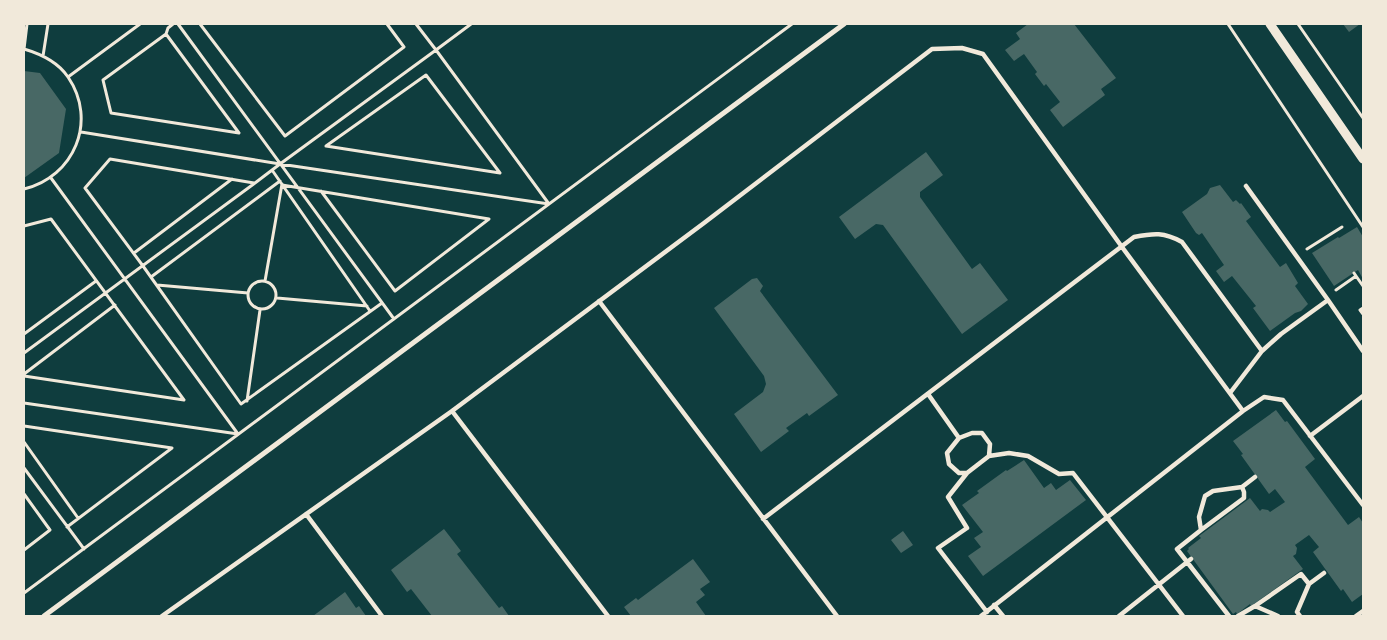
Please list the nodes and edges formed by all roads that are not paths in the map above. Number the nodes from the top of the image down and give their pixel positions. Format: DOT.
graph roads {
  1 [pos="844,24"];
  2 [pos="1270,24"];
  3 [pos="1363,159"];
  4 [pos="1246,186"];
  5 [pos="1122,248"];
  6 [pos="1327,298"];
  7 [pos="599,301"];
  8 [pos="1262,351"];
  9 [pos="1363,351"];
  10 [pos="1230,393"];
  11 [pos="928,394"];
  12 [pos="1363,396"];
  13 [pos="452,411"];
  14 [pos="1243,411"];
  15 [pos="1310,436"];
  16 [pos="959,438"];
  17 [pos="989,456"];
  18 [pos="967,473"];
  19 [pos="1255,477"];
  20 [pos="1242,487"];
  21 [pos="1363,505"];
  22 [pos="306,514"];
  23 [pos="1108,517"];
  24 [pos="763,518"];
  25 [pos="1201,530"];
  26 [pos="1189,561"];
  27 [pos="1324,573"];
  28 [pos="1310,584"];
  29 [pos="1159,585"];
  30 [pos="994,605"];
  31 [pos="1256,606"];
  32 [pos="986,612"];
  33 [pos="1224,612"];
  34 [pos="1363,612"];
  35 [pos="1299,614"];
  36 [pos="44,616"];
  37 [pos="162,616"];
  38 [pos="382,616"];
  39 [pos="608,616"];
  40 [pos="837,616"];
  41 [pos="981,616"];
  42 [pos="1003,616"];
  43 [pos="1119,616"];
  44 [pos="1183,616"];
  45 [pos="1219,616"];
  46 [pos="1229,616"];
  47 [pos="1238,616"];
  48 [pos="1278,616"];
  49 [pos="1291,616"];
  50 [pos="1356,616"];
  1 -- 36 [label="street"];
  2 -- 3 [label="street"];
  4 -- 6 [label="street"];
  5 -- 7 [label="street"];
  5 -- 8 [label="street"];
  5 -- 10 [label="street"];
  5 -- 11 [label="street"];
  6 -- 8 [label="street"];
  6 -- 9 [label="street"];
  7 -- 13 [label="street"];
  7 -- 24 [label="street"];
  8 -- 10 [label="street"];
  10 -- 14 [label="street"];
  11 -- 16 [label="street"];
  11 -- 24 [label="street"];
  12 -- 15 [label="street"];
  13 -- 22 [label="street"];
  13 -- 39 [label="street"];
  14 -- 15 [label="street"];
  14 -- 23 [label="street"];
  15 -- 21 [label="street"];
  16 -- 17 [label="street"];
  16 -- 18 [label="street"];
  17 -- 18 [label="street"];
  17 -- 23 [label="street"];
  18 -- 32 [label="street"];
  19 -- 20 [label="street"];
  20 -- 25 [label="street"];
  20 -- 25 [label="street"];
  22 -- 37 [label="street"];
  22 -- 38 [label="street"];
  23 -- 29 [label="street"];
  23 -- 30 [label="street"];
  24 -- 40 [label="street"];
  25 -- 26 [label="street"];
  26 -- 29 [label="street"];
  26 -- 33 [label="street"];
  27 -- 28 [label="street"];
  28 -- 31 [label="street"];
  28 -- 35 [label="street"];
  29 -- 43 [label="street"];
  29 -- 44 [label="street"];
  30 -- 32 [label="street"];
  30 -- 42 [label="street"];
  31 -- 47 [label="street"];
  31 -- 48 [label="street"];
  32 -- 41 [label="street"];
  33 -- 45 [label="street"];
  33 -- 46 [label="street"];
  34 -- 50 [label="street"];
  35 -- 49 [label="street"];
}
